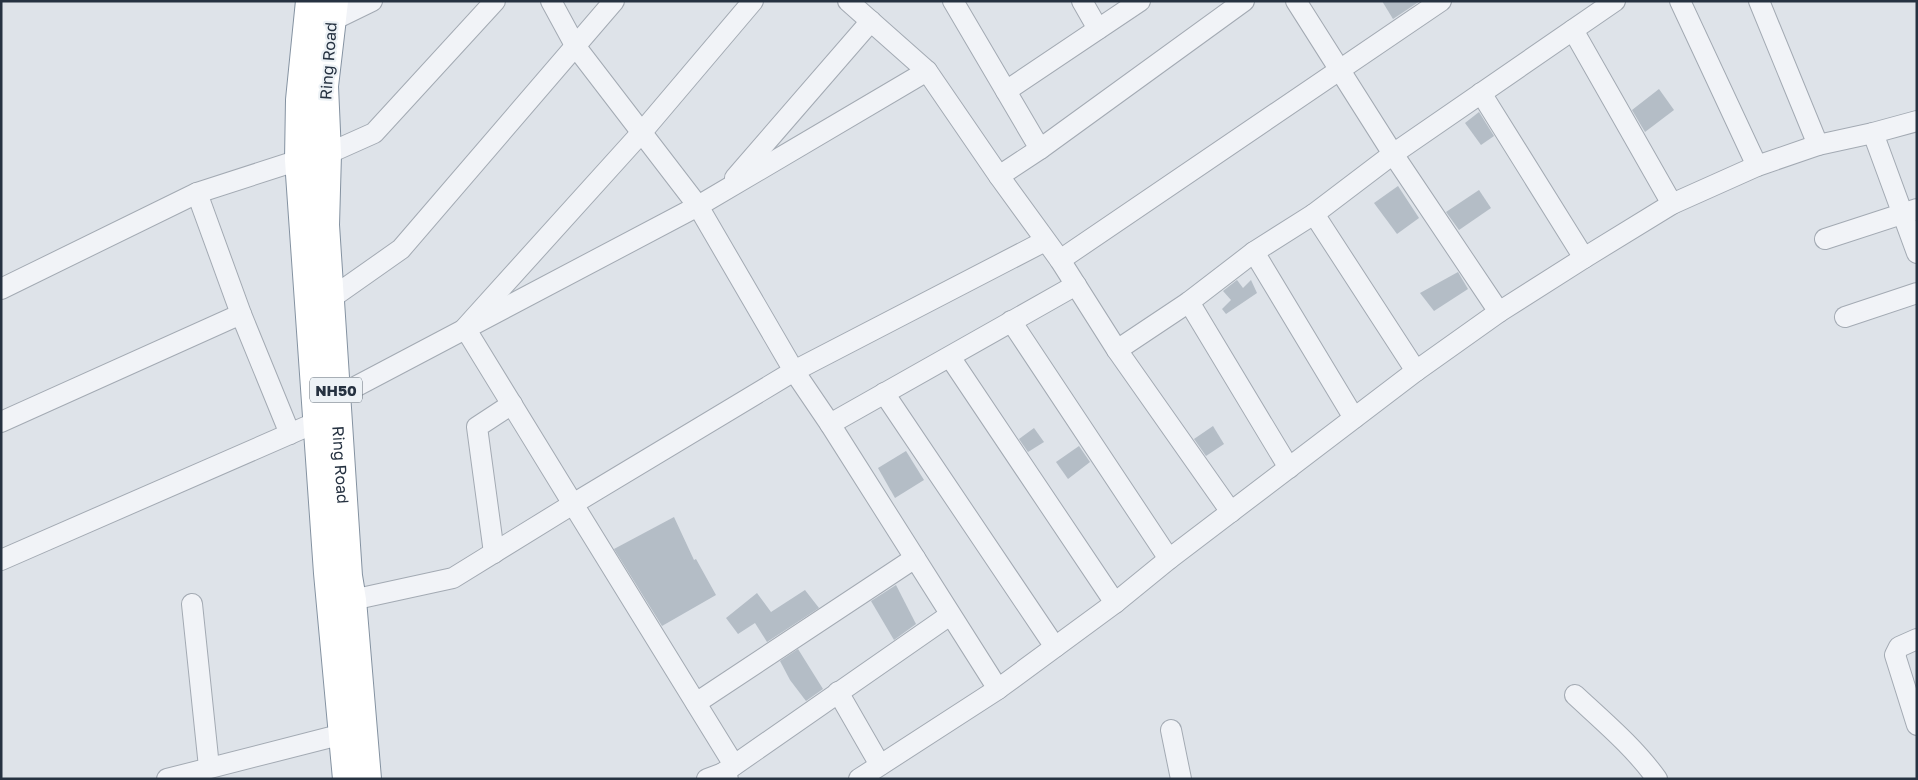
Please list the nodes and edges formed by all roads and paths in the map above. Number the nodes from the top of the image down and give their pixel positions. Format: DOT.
graph roads {
  1 [pos="310,1"];
  2 [pos="372,1"];
  3 [pos="495,1"];
  4 [pos="551,1"];
  5 [pos="614,1"];
  6 [pos="753,1"];
  7 [pos="848,1"];
  8 [pos="953,1"];
  9 [pos="1082,1"];
  10 [pos="1140,1"];
  11 [pos="1244,1"];
  12 [pos="1296,1"];
  13 [pos="1442,1"];
  14 [pos="1615,1"];
  15 [pos="1680,1"];
  16 [pos="1759,1"];
  17 [pos="332,11"];
  18 [pos="871,21"];
  19 [pos="1098,29"];
  20 [pos="1574,30"];
  21 [pos="576,47"];
  22 [pos="927,70"];
  23 [pos="1339,70"];
  24 [pos="1006,91"];
  25 [pos="1481,93"];
  26 [pos="1917,120"];
  27 [pos="642,132"];
  28 [pos="1874,133"];
  29 [pos="1818,145"];
  30 [pos="1040,149"];
  31 [pos="327,154"];
  32 [pos="1393,154"];
  33 [pos="298,160"];
  34 [pos="1757,166"];
  35 [pos="1000,176"];
  36 [pos="724,191"];
  37 [pos="197,193"];
  38 [pos="1672,204"];
  39 [pos="698,206"];
  40 [pos="1910,211"];
  41 [pos="1314,214"];
  42 [pos="1825,239"];
  43 [pos="1046,241"];
  44 [pos="1254,252"];
  45 [pos="1917,253"];
  46 [pos="1584,258"];
  47 [pos="1060,260"];
  48 [pos="1076,285"];
  49 [pos="1,289"];
  50 [pos="1917,293"];
  51 [pos="330,299"];
  52 [pos="1189,302"];
  53 [pos="1499,312"];
  54 [pos="241,314"];
  55 [pos="1845,317"];
  56 [pos="1011,321"];
  57 [pos="465,328"];
  58 [pos="1117,350"];
  59 [pos="950,357"];
  60 [pos="794,371"];
  61 [pos="1416,371"];
  62 [pos="884,393"];
  63 [pos="336,397"];
  64 [pos="512,404"];
  65 [pos="1354,418"];
  66 [pos="1,422"];
  67 [pos="317,422"];
  68 [pos="830,424"];
  69 [pos="290,434"];
  70 [pos="1289,468"];
  71 [pos="573,504"];
  72 [pos="1231,512"];
  73 [pos="494,553"];
  74 [pos="915,558"];
  75 [pos="1169,558"];
  76 [pos="1,560"];
  77 [pos="352,600"];
  78 [pos="1115,603"];
  79 [pos="192,604"];
  80 [pos="950,615"];
  81 [pos="1917,640"];
  82 [pos="1055,647"];
  83 [pos="998,689"];
  84 [pos="838,692"];
  85 [pos="1576,696"];
  86 [pos="696,703"];
  87 [pos="1917,724"];
  88 [pos="1171,730"];
  89 [pos="343,734"];
  90 [pos="880,765"];
  91 [pos="209,767"];
  92 [pos="723,774"];
  93 [pos="167,779"];
  94 [pos="347,779"];
  95 [pos="368,779"];
  96 [pos="859,779"];
  97 [pos="1181,779"];
  98 [pos="1657,779"];
  1 -- 33 [label="highway, Ring Road / NH50"];
  2 -- 17 [label="street"];
  3 -- 31 [label="street"];
  4 -- 21 [label="street"];
  5 -- 21 [label="street"];
  6 -- 27 [label="street"];
  7 -- 18 [label="street"];
  8 -- 24 [label="street"];
  9 -- 19 [label="street"];
  10 -- 19 [label="street"];
  11 -- 30 [label="street"];
  12 -- 23 [label="street"];
  13 -- 23 [label="street"];
  14 -- 20 [label="street"];
  15 -- 34 [label="street"];
  16 -- 29 [label="street"];
  17 -- 31 [label="highway, Ring Road / NH50"];
  18 -- 22 [label="street"];
  18 -- 36 [label="street"];
  19 -- 24 [label="street"];
  20 -- 25 [label="street"];
  20 -- 38 [label="street"];
  21 -- 27 [label="street"];
  21 -- 51 [label="street"];
  22 -- 35 [label="street"];
  22 -- 36 [label="street"];
  23 -- 32 [label="street"];
  23 -- 47 [label="street"];
  24 -- 30 [label="street"];
  25 -- 32 [label="street"];
  25 -- 46 [label="street"];
  26 -- 28 [label="street"];
  27 -- 39 [label="street"];
  27 -- 57 [label="street"];
  28 -- 29 [label="street"];
  28 -- 40 [label="street"];
  29 -- 34 [label="street"];
  30 -- 35 [label="street"];
  31 -- 33 [label="street"];
  31 -- 51 [label="highway, Ring Road / NH50"];
  32 -- 41 [label="street"];
  32 -- 53 [label="street"];
  33 -- 37 [label="street"];
  33 -- 67 [label="highway, Ring Road / NH50"];
  34 -- 38 [label="street"];
  35 -- 43 [label="street"];
  36 -- 39 [label="street"];
  37 -- 49 [label="street"];
  37 -- 54 [label="street"];
  38 -- 46 [label="street"];
  39 -- 57 [label="street"];
  39 -- 60 [label="street"];
  40 -- 42 [label="street"];
  40 -- 45 [label="street"];
  41 -- 44 [label="street"];
  41 -- 61 [label="street"];
  43 -- 47 [label="street"];
  43 -- 60 [label="street"];
  44 -- 52 [label="street"];
  44 -- 65 [label="street"];
  46 -- 53 [label="street"];
  47 -- 48 [label="street"];
  48 -- 56 [label="street"];
  48 -- 58 [label="street"];
  50 -- 55 [label="street"];
  51 -- 63 [label="highway, Ring Road / NH50"];
  52 -- 58 [label="street"];
  52 -- 70 [label="street"];
  53 -- 61 [label="street"];
  54 -- 66 [label="street"];
  54 -- 69 [label="street"];
  56 -- 59 [label="street"];
  56 -- 75 [label="street"];
  57 -- 63 [label="street"];
  57 -- 64 [label="street"];
  58 -- 72 [label="street"];
  59 -- 62 [label="street"];
  59 -- 78 [label="street"];
  60 -- 68 [label="street"];
  60 -- 71 [label="street"];
  61 -- 65 [label="street"];
  62 -- 68 [label="street"];
  62 -- 82 [label="street"];
  63 -- 77 [label="highway, Ring Road / NH50"];
  64 -- 71 [label="street"];
  64 -- 73 [label="street"];
  65 -- 70 [label="street"];
  67 -- 69 [label="street"];
  67 -- 89 [label="highway, Ring Road / NH50"];
  68 -- 74 [label="street"];
  69 -- 76 [label="street"];
  70 -- 72 [label="street"];
  71 -- 73 [label="street"];
  71 -- 86 [label="street"];
  72 -- 75 [label="street"];
  73 -- 77 [label="street"];
  74 -- 80 [label="street"];
  74 -- 86 [label="street"];
  75 -- 78 [label="street"];
  77 -- 95 [label="highway, Ring Road / NH50"];
  78 -- 82 [label="street"];
  79 -- 91 [label="street"];
  80 -- 83 [label="street"];
  80 -- 84 [label="street"];
  81 -- 87 [label="street"];
  82 -- 83 [label="street"];
  83 -- 90 [label="street"];
  84 -- 90 [label="street"];
  84 -- 92 [label="street"];
  85 -- 98 [label="street"];
  86 -- 92 [label="street"];
  88 -- 97 [label="street"];
  89 -- 91 [label="street"];
  89 -- 94 [label="highway, Ring Road / NH50"];
  90 -- 96 [label="street"];
  91 -- 93 [label="street"];
}
